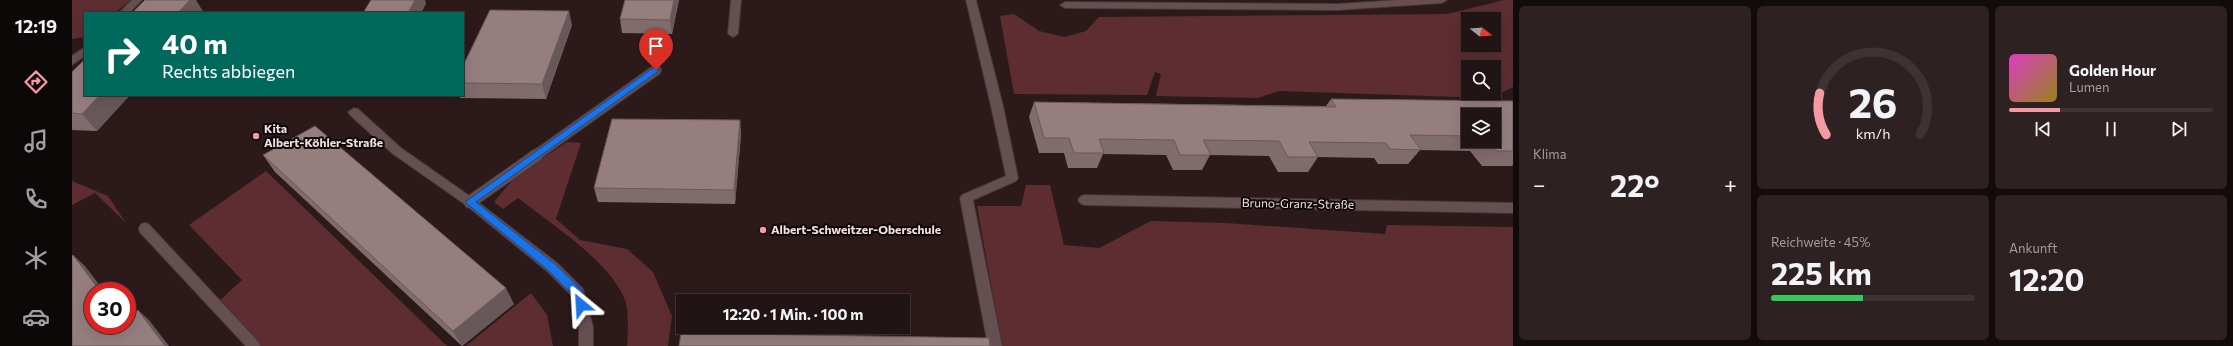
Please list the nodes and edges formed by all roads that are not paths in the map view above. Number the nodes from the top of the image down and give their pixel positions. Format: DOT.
graph roads {
  1 [pos="137,0"];
  2 [pos="736,0"];
  3 [pos="971,0"];
  4 [pos="1442,0"];
  5 [pos="1066,5"];
  6 [pos="125,12"];
  7 [pos="733,34"];
  8 [pos="84,51"];
  9 [pos="72,62"];
  10 [pos="656,70"];
  11 [pos="354,112"];
  12 [pos="1084,200"];
  13 [pos="470,202"];
  14 [pos="1513,208"];
  15 [pos="145,229"];
  16 [pos="254,346"];
  17 [pos="586,346"];
  18 [pos="995,346"];
  1 -- 6 [label="street"];
  2 -- 7 [label="street"];
  3 -- 18 [label="street"];
  4 -- 5 [label="street"];
  8 -- 9 [label="street"];
  10 -- 13 [label="lane"];
  11 -- 13 [label="street"];
  12 -- 14 [label="street, Bruno-Granz-Straße"];
  13 -- 17 [label="street"];
  15 -- 16 [label="lane"];
}
